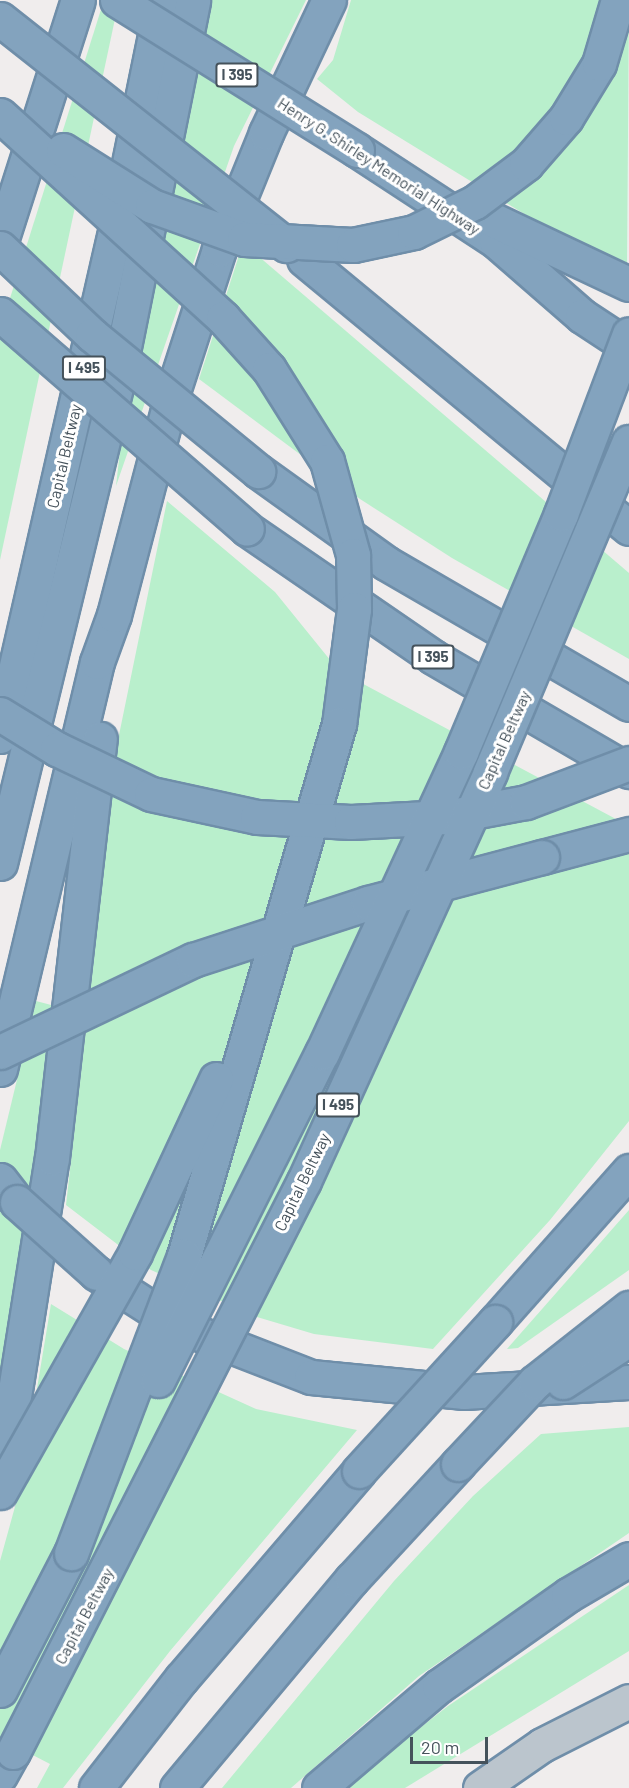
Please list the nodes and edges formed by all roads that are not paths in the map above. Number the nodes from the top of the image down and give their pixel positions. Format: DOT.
graph roads {
  1 [pos="78,0"];
  2 [pos="117,0"];
  3 [pos="162,0"];
  4 [pos="193,0"];
  5 [pos="330,0"];
  6 [pos="618,0"];
  7 [pos="0,19"];
  8 [pos="0,108"];
  9 [pos="0,115"];
  10 [pos="357,150"];
  11 [pos="0,246"];
  12 [pos="629,284"];
  13 [pos="0,314"];
  14 [pos="629,334"];
  15 [pos="629,347"];
  16 [pos="629,442"];
  17 [pos="629,528"];
  18 [pos="114,615"];
  19 [pos="629,704"];
  20 [pos="0,714"];
  21 [pos="0,736"];
  22 [pos="629,763"];
  23 [pos="629,771"];
  24 [pos="629,834"];
  25 [pos="0,863"];
  26 [pos="273,941"];
  27 [pos="0,1052"];
  28 [pos="0,1069"];
  29 [pos="629,1172"];
  30 [pos="6,1189"];
  31 [pos="629,1308"];
  32 [pos="629,1339"];
  33 [pos="629,1382"];
  34 [pos="458,1464"];
  35 [pos="0,1486"];
  36 [pos="0,1492"];
  37 [pos="71,1553"];
  38 [pos="629,1559"];
  39 [pos="0,1690"];
  40 [pos="629,1701"];
  41 [pos="6,1764"];
  42 [pos="96,1788"];
  43 [pos="177,1788"];
  44 [pos="319,1788"];
  45 [pos="480,1788"];
  1 -- 11 [label="highway"];
  2 -- 10 [label="highway, Henry G. Shirley Memorial Highway / I 395, bridge"];
  3 -- 21 [label="highway, Capital Beltway / I 495"];
  4 -- 25 [label="highway"];
  5 -- 18 [label="highway"];
  6 -- 8 [label="highway, bridge"];
  7 -- 17 [label="highway, bridge"];
  9 -- 26 [label="highway, bridge"];
  10 -- 12 [label="highway"];
  10 -- 15 [label="highway, Henry G. Shirley Memorial Highway / I 395"];
  11 -- 19 [label="highway, bridge"];
  13 -- 23 [label="highway, I 395, bridge"];
  14 -- 37 [label="highway, bridge"];
  16 -- 41 [label="highway, Capital Beltway / I 495, bridge"];
  18 -- 28 [label="highway"];
  18 -- 35 [label="highway"];
  20 -- 22 [label="highway, bridge"];
  24 -- 27 [label="highway, bridge"];
  26 -- 36 [label="highway, bridge"];
  26 -- 37 [label="highway, bridge"];
  29 -- 42 [label="highway, bridge"];
  30 -- 33 [label="highway, bridge"];
  31 -- 34 [label="highway, bridge"];
  32 -- 34 [label="highway, bridge"];
  34 -- 43 [label="highway"];
  37 -- 39 [label="highway"];
  38 -- 44 [label="highway"];
  40 -- 45 [label="street"];
}
